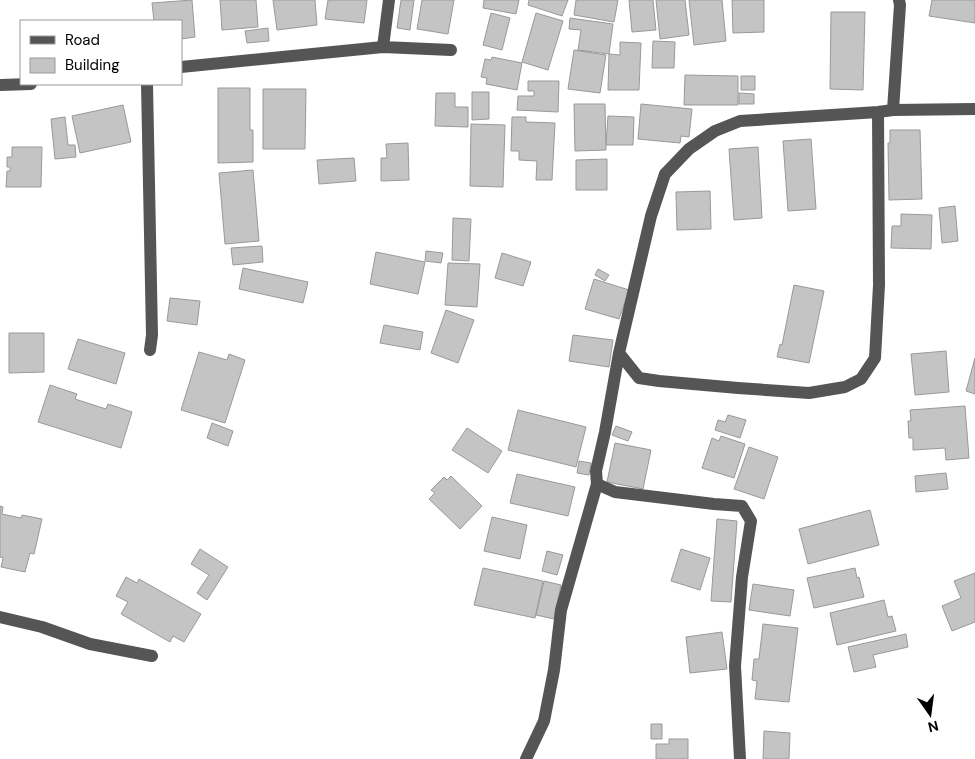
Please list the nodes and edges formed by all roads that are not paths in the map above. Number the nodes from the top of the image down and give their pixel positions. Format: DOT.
graph roads {
  1 [pos="389,0"];
  2 [pos="899,0"];
  3 [pos="383,47"];
  4 [pos="451,50"];
  5 [pos="182,67"];
  6 [pos="20,84"];
  7 [pos="0,85"];
  8 [pos="147,85"];
  9 [pos="975,109"];
  10 [pos="893,110"];
  11 [pos="878,112"];
  12 [pos="150,350"];
  13 [pos="619,353"];
  14 [pos="597,484"];
  15 [pos="0,617"];
  16 [pos="152,656"];
  17 [pos="526,759"];
  18 [pos="740,759"];
  1 -- 3 [label="street"];
  2 -- 10 [label="street"];
  3 -- 4 [label="street"];
  3 -- 5 [label="street"];
  6 -- 7 [label="street"];
  8 -- 12 [label="street"];
  9 -- 10 [label="street"];
  10 -- 11 [label="street"];
  11 -- 13 [label="street"];
  11 -- 13 [label="street"];
  13 -- 14 [label="street"];
  14 -- 17 [label="street"];
  14 -- 18 [label="street"];
  15 -- 16 [label="street"];
}
